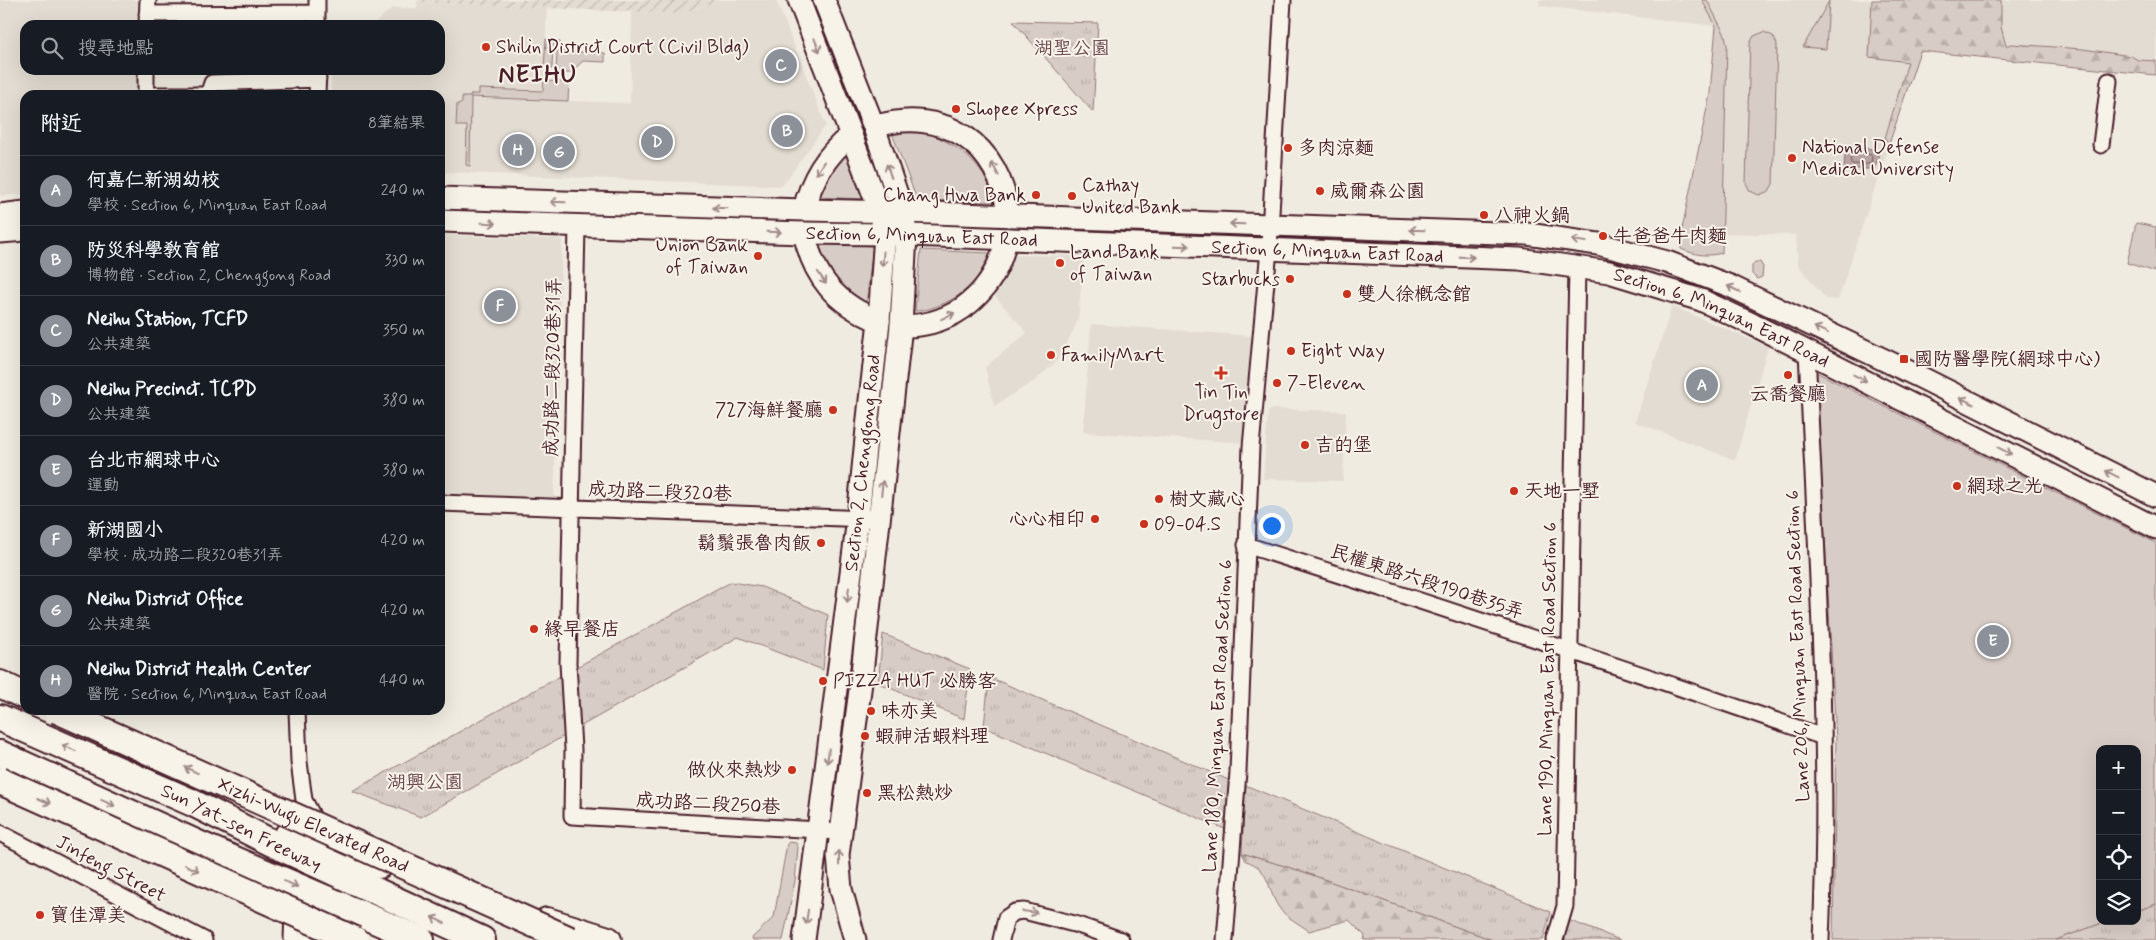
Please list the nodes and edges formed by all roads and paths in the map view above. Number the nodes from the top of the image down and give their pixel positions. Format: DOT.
graph roads {
  1 [pos="799,0"];
  2 [pos="824,0"];
  3 [pos="1283,0"];
  4 [pos="148,13"];
  5 [pos="317,13"];
  6 [pos="146,75"];
  7 [pos="307,75"];
  8 [pos="318,75"];
  9 [pos="2109,81"];
  10 [pos="146,90"];
  11 [pos="210,90"];
  12 [pos="317,90"];
  13 [pos="874,127"];
  14 [pos="851,135"];
  15 [pos="2101,145"];
  16 [pos="445,198"];
  17 [pos="804,210"];
  18 [pos="880,211"];
  19 [pos="903,212"];
  20 [pos="20,213"];
  21 [pos="0,215"];
  22 [pos="1008,216"];
  23 [pos="445,221"];
  24 [pos="1270,225"];
  25 [pos="577,226"];
  26 [pos="20,230"];
  27 [pos="0,232"];
  28 [pos="804,233"];
  29 [pos="884,234"];
  30 [pos="906,235"];
  31 [pos="1006,239"];
  32 [pos="1269,249"];
  33 [pos="1577,267"];
  34 [pos="878,321"];
  35 [pos="901,326"];
  36 [pos="1807,351"];
  37 [pos="2156,496"];
  38 [pos="445,503"];
  39 [pos="570,509"];
  40 [pos="868,519"];
  41 [pos="2156,528"];
  42 [pos="1246,545"];
  43 [pos="1570,650"];
  44 [pos="0,684"];
  45 [pos="20,694"];
  46 [pos="68,715"];
  47 [pos="297,715"];
  48 [pos="0,718"];
  49 [pos="1823,738"];
  50 [pos="0,754"];
  51 [pos="0,781"];
  52 [pos="193,803"];
  53 [pos="572,816"];
  54 [pos="819,830"];
  55 [pos="0,833"];
  56 [pos="841,834"];
  57 [pos="303,835"];
  58 [pos="198,844"];
  59 [pos="293,910"];
  60 [pos="308,917"];
  61 [pos="204,940"];
  62 [pos="292,940"];
  63 [pos="307,940"];
  64 [pos="355,940"];
  65 [pos="421,940"];
  66 [pos="482,940"];
  67 [pos="570,940"];
  68 [pos="608,940"];
  69 [pos="804,940"];
  70 [pos="855,940"];
  71 [pos="1000,940"];
  72 [pos="1121,940"];
  73 [pos="1225,940"];
  74 [pos="1554,940"];
  75 [pos="1821,940"];
  1 -- 14 [label="main road, Section 2, Chenggong Road, one-way"];
  2 -- 13 [label="main road, Section 2, Chenggong Road"];
  3 -- 24 [label="street, Lane 180, Minquan East Road Section 6"];
  4 -- 5 [label="street"];
  6 -- 10 [label="street"];
  7 -- 11 [label="street"];
  8 -- 12 [label="street"];
  9 -- 15 [label="street"];
  19 -- 13 [label="main road, Section 2, Chenggong Road, one-way"];
  22 -- 13 [label="main road, one-way"];
  14 -- 17 [label="main road, one-way"];
  14 -- 18 [label="main road, Section 2, Chenggong Road"];
  17 -- 16 [label="main road, Section 6, Minquan East Road, one-way"];
  17 -- 18 [label="main road, Section 6, Minquan East Road"];
  18 -- 19 [label="main road, Section 6, Minquan East Road"];
  18 -- 29 [label="main road, Section 2, Chenggong Road"];
  19 -- 22 [label="main road, Section 6, Minquan East Road"];
  19 -- 30 [label="main road, Section 2, Chenggong Road"];
  20 -- 21 [label="main road"];
  24 -- 22 [label="main road, Section 6, Minquan East Road, one-way"];
  23 -- 25 [label="main road, Section 6, Minquan East Road, one-way"];
  24 -- 32 [label="street, Lane 180, Minquan East Road Section 6"];
  37 -- 24 [label="main road, Section 6, Minquan East Road, one-way"];
  25 -- 28 [label="main road, Section 6, Minquan East Road, one-way"];
  25 -- 39 [label="street, 成功路二段320巷31弄"];
  26 -- 27 [label="main road"];
  28 -- 29 [label="main road, Section 6, Minquan East Road"];
  28 -- 34 [label="main road, one-way"];
  29 -- 30 [label="main road, Section 6, Minquan East Road"];
  29 -- 34 [label="main road, Section 2, Chenggong Road, one-way"];
  30 -- 31 [label="main road, Section 6, Minquan East Road"];
  30 -- 35 [label="main road, Section 2, Chenggong Road"];
  31 -- 32 [label="main road, Section 6, Minquan East Road, one-way"];
  35 -- 31 [label="main road, one-way"];
  32 -- 33 [label="main road, Section 6, Minquan East Road, one-way"];
  32 -- 42 [label="street, Lane 180, Minquan East Road Section 6"];
  33 -- 36 [label="main road, Section 6, Minquan East Road"];
  33 -- 43 [label="street, Lane 190, Minquan East Road Section 6"];
  34 -- 40 [label="main road, Section 2, Chenggong Road"];
  40 -- 35 [label="main road, Section 2, Chenggong Road, one-way"];
  36 -- 41 [label="main road, Section 6, Minquan East Road, one-way"];
  36 -- 49 [label="street, Lane 206, Minquan East Road Section 6"];
  38 -- 39 [label="street, 成功路二段320巷"];
  39 -- 40 [label="street, 成功路二段320巷"];
  39 -- 53 [label="street, 成功路二段320巷31弄"];
  40 -- 54 [label="main road, Section 2, Chenggong Road, one-way"];
  40 -- 56 [label="main road, Section 2, Chenggong Road"];
  42 -- 43 [label="street, 民權東路六段190巷35弄"];
  42 -- 73 [label="street, Lane 180, Minquan East Road Section 6"];
  43 -- 49 [label="street, 民權東路六段190巷35弄"];
  43 -- 74 [label="street, Lane 190, Minquan East Road Section 6"];
  44 -- 45 [label="highway"];
  67 -- 46 [label="highway, Xizhi-Wugu Elevated Road, one-way, bridge"];
  47 -- 57 [label="street"];
  52 -- 48 [label="highway, Sun Yat-sen Freeway, one-way"];
  49 -- 75 [label="street, Lane 206, Minquan East Road Section 6"];
  50 -- 58 [label="highway, Sun Yat-sen Freeway, one-way"];
  51 -- 64 [label="highway, one-way, bridge"];
  66 -- 52 [label="highway, Sun Yat-sen Freeway, one-way"];
  52 -- 68 [label="highway"];
  53 -- 54 [label="street, 成功路二段250巷"];
  54 -- 56 [label="street, 成功路二段250巷"];
  54 -- 69 [label="main road, Section 2, Chenggong Road, one-way"];
  55 -- 61 [label="street, Jinfeng Street"];
  70 -- 56 [label="main road, Section 2, Chenggong Road, one-way"];
  58 -- 64 [label="highway"];
  58 -- 65 [label="highway, Sun Yat-sen Freeway, one-way"];
  59 -- 62 [label="street"];
  60 -- 63 [label="street"];
  71 -- 72 [label="street, one-way"];
}
